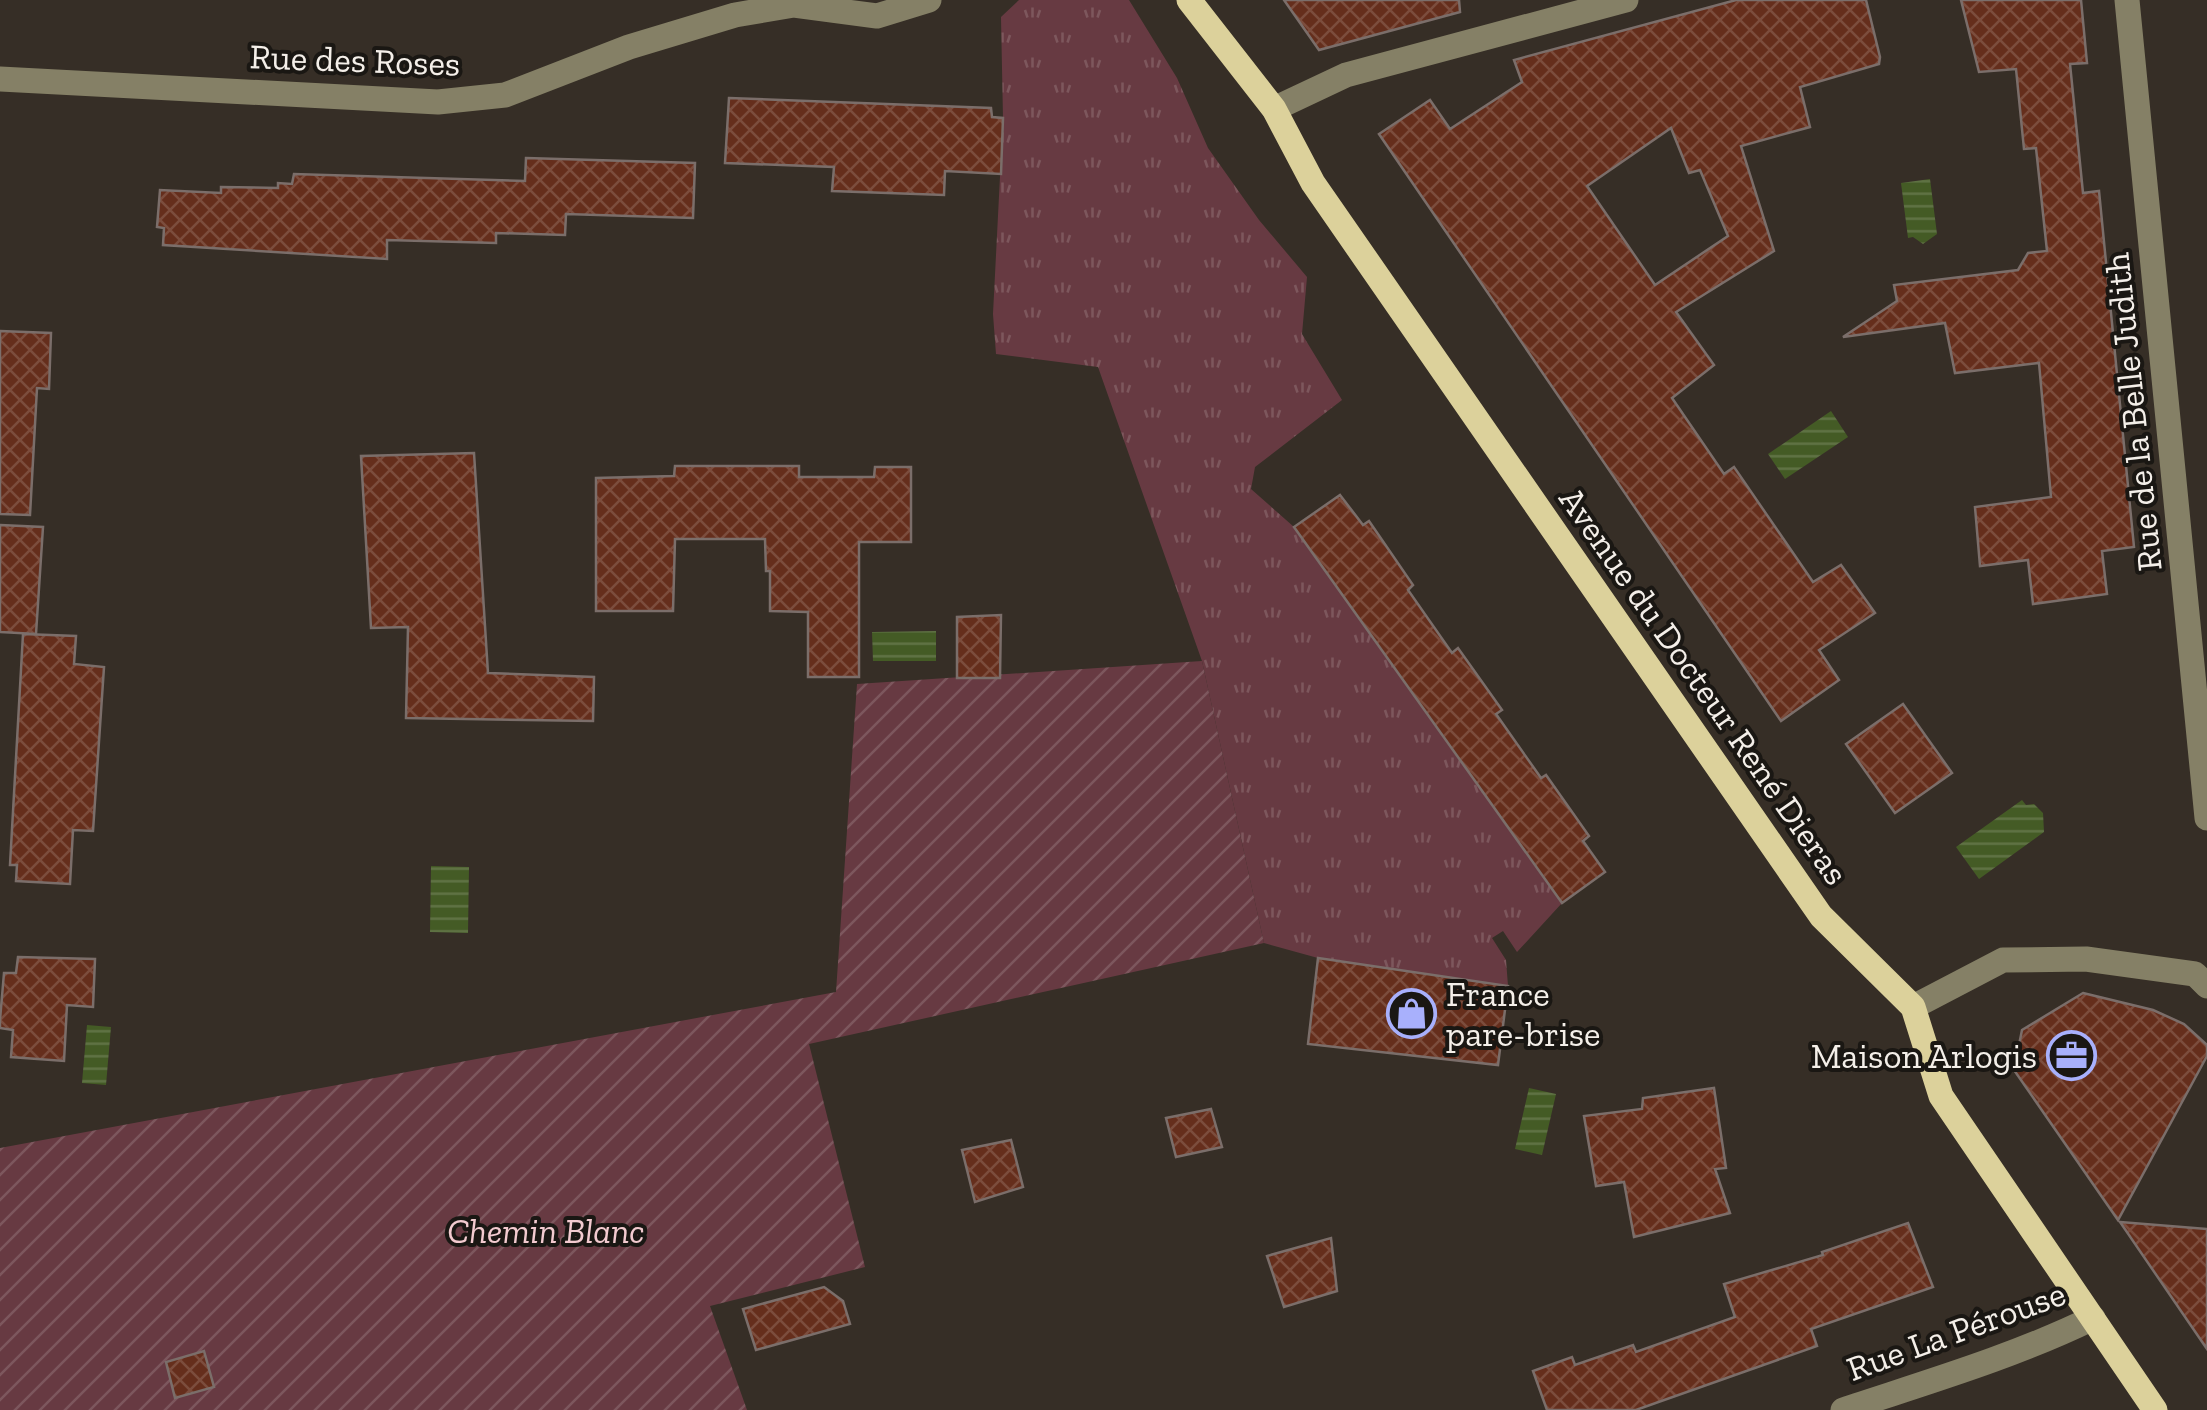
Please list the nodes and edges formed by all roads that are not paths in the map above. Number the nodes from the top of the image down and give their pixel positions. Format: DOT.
graph roads {
  1 [pos="930,0"];
  2 [pos="1189,0"];
  3 [pos="1626,0"];
  4 [pos="2127,0"];
  5 [pos="0,79"];
  6 [pos="1274,109"];
  7 [pos="2207,818"];
  8 [pos="2203,972"];
  9 [pos="1913,1007"];
  10 [pos="2093,1318"];
  11 [pos="1843,1410"];
  12 [pos="2154,1410"];
  1 -- 5 [label="street, Rue des Roses"];
  2 -- 6 [label="main road, Avenue du Docteur René Dieras"];
  3 -- 6 [label="street"];
  4 -- 7 [label="street, Rue de la Belle Judith"];
  6 -- 9 [label="main road, Avenue du Docteur René Dieras"];
  8 -- 9 [label="street"];
  9 -- 10 [label="main road, Avenue du Docteur René Dieras"];
  10 -- 11 [label="street, Rue La Pérouse"];
  10 -- 12 [label="main road, Avenue du Docteur René Dieras"];
}
